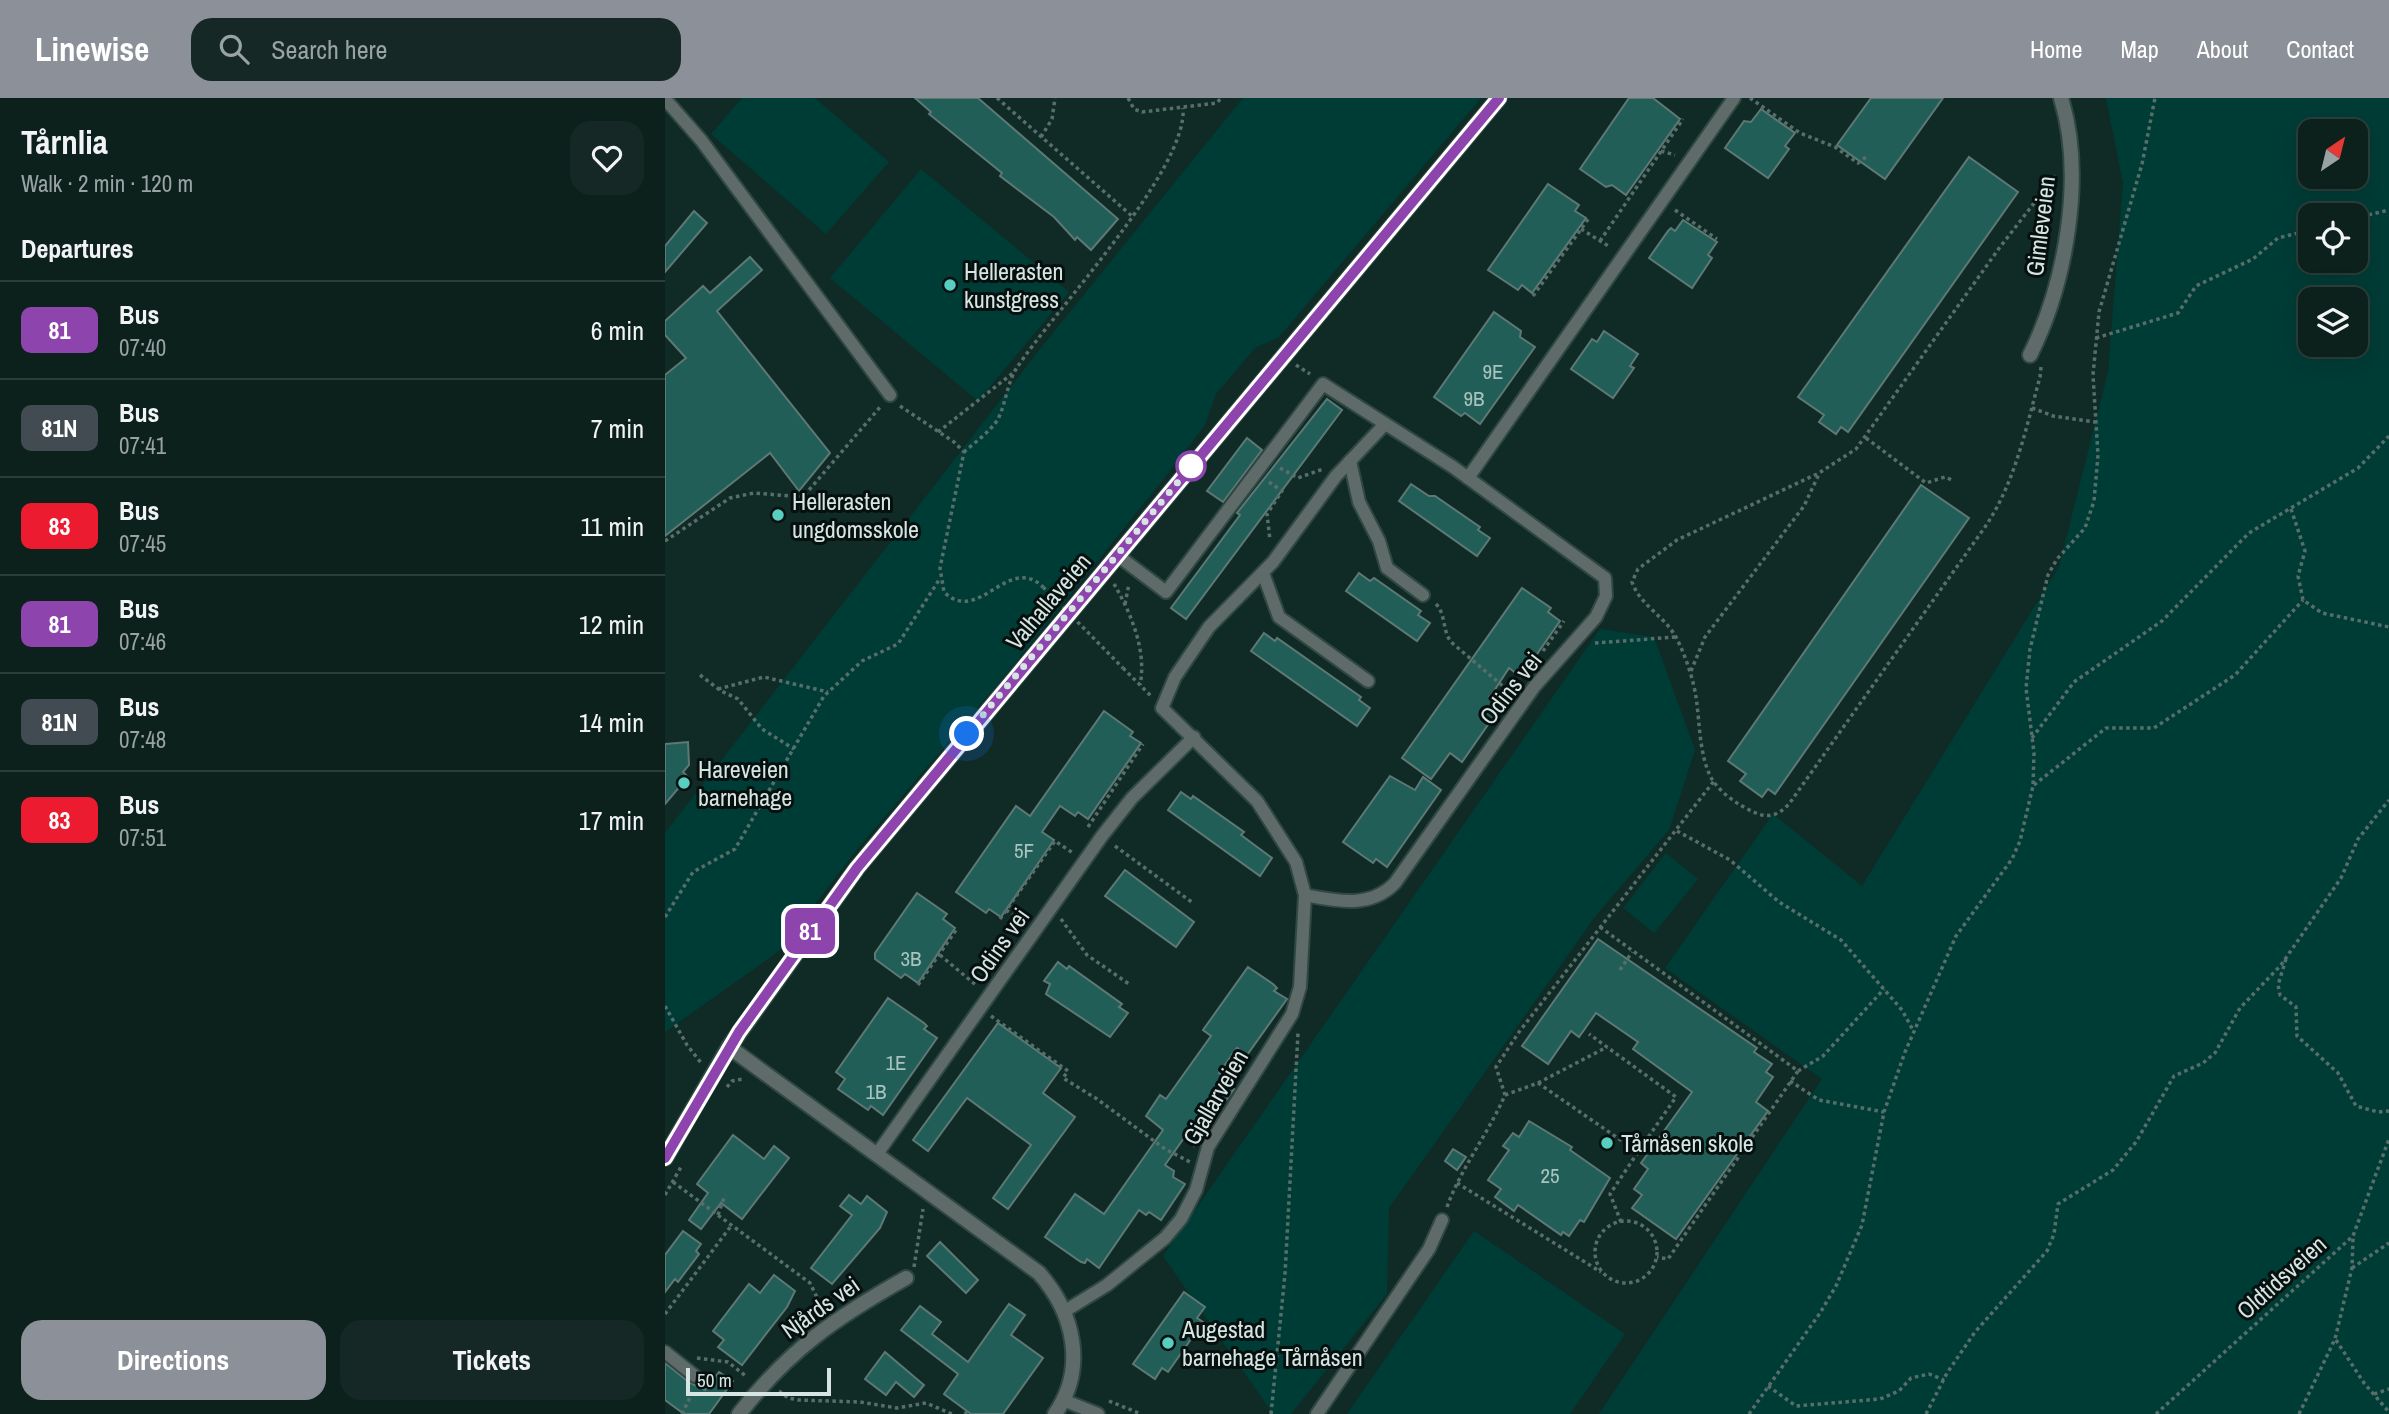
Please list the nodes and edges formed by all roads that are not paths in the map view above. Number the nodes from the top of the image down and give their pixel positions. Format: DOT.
graph roads {
  1 [pos="1499,98"];
  2 [pos="1734,98"];
  3 [pos="2061,98"];
  4 [pos="665,99"];
  5 [pos="2030,355"];
  6 [pos="890,395"];
  7 [pos="1385,424"];
  8 [pos="1350,461"];
  9 [pos="1468,478"];
  10 [pos="1117,555"];
  11 [pos="1263,573"];
  12 [pos="1423,594"];
  13 [pos="1368,681"];
  14 [pos="1193,737"];
  15 [pos="1305,895"];
  16 [pos="729,1047"];
  17 [pos="877,1154"];
  18 [pos="665,1158"];
  19 [pos="1442,1220"];
  20 [pos="906,1278"];
  21 [pos="1065,1311"];
  22 [pos="668,1354"];
  23 [pos="695,1376"];
  24 [pos="1063,1400"];
  25 [pos="739,1414"];
  26 [pos="1055,1414"];
  27 [pos="1098,1414"];
  28 [pos="1317,1414"];
  1 -- 10 [label="street, Valhallaveien"];
  2 -- 9 [label="lane"];
  3 -- 5 [label="street, Gimleveien"];
  4 -- 6 [label="lane"];
  7 -- 8 [label="lane"];
  7 -- 9 [label="lane, Odins vei"];
  7 -- 10 [label="lane, Odins vei"];
  8 -- 11 [label="lane"];
  8 -- 12 [label="lane"];
  9 -- 15 [label="lane, Odins vei"];
  10 -- 16 [label="street, Valhallaveien"];
  11 -- 13 [label="lane"];
  11 -- 14 [label="lane, Gjallarveien"];
  14 -- 15 [label="lane, Gjallarveien"];
  14 -- 17 [label="lane, Odins vei"];
  15 -- 21 [label="lane, Gjallarveien"];
  16 -- 17 [label="street"];
  16 -- 18 [label="street, Valhallaveien"];
  17 -- 21 [label="street"];
  19 -- 28 [label="lane"];
  20 -- 25 [label="street, Njårds vei"];
  21 -- 24 [label="street"];
  22 -- 23 [label="lane"];
  24 -- 26 [label="street"];
  24 -- 27 [label="lane"];
}
